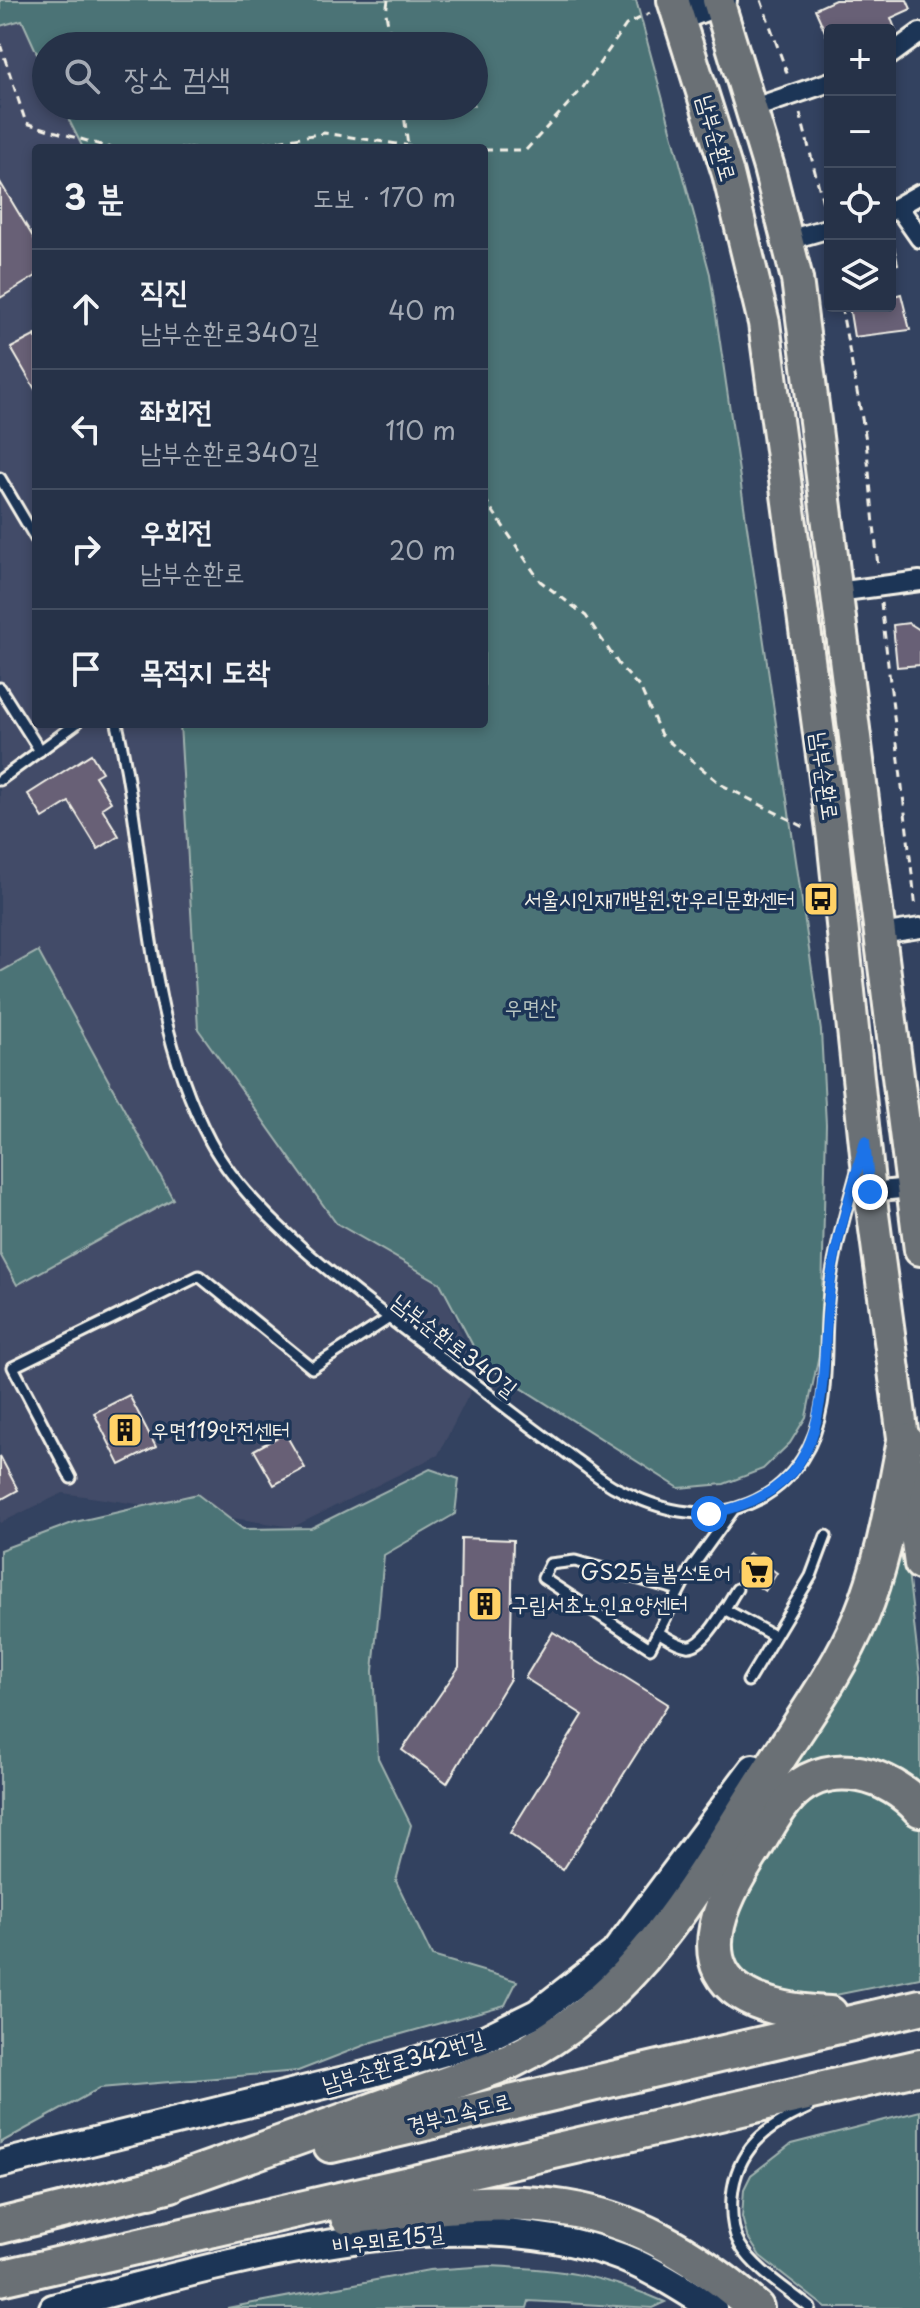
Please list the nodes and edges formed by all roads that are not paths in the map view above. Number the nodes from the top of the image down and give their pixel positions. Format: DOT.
graph roads {
  1 [pos="720,1"];
  2 [pos="667,10"];
  3 [pos="920,33"];
  4 [pos="896,51"];
  5 [pos="824,84"];
  6 [pos="751,109"];
  7 [pos="920,194"];
  8 [pos="896,209"];
  9 [pos="896,211"];
  10 [pos="824,230"];
  11 [pos="920,238"];
  12 [pos="788,240"];
  13 [pos="0,478"];
  14 [pos="32,532"];
  15 [pos="917,586"];
  16 [pos="837,592"];
  17 [pos="0,688"];
  18 [pos="71,728"];
  19 [pos="118,728"];
  20 [pos="40,751"];
  21 [pos="1,778"];
  22 [pos="919,928"];
  23 [pos="880,934"];
  24 [pos="865,1141"];
  25 [pos="916,1188"];
  26 [pos="870,1192"];
  27 [pos="920,1250"];
  28 [pos="391,1317"];
  29 [pos="905,1441"];
  30 [pos="71,1478"];
  31 [pos="734,1509"];
  32 [pos="826,1536"];
  33 [pos="920,1564"];
  34 [pos="737,1589"];
  35 [pos="679,1590"];
  36 [pos="724,1609"];
  37 [pos="860,1618"];
  38 [pos="658,1632"];
  39 [pos="774,1636"];
  40 [pos="748,1681"];
  41 [pos="920,1809"];
  42 [pos="917,2007"];
  43 [pos="870,2015"];
  44 [pos="920,2067"];
  45 [pos="883,2075"];
  46 [pos="828,2099"];
  47 [pos="814,2106"];
  48 [pos="0,2164"];
  49 [pos="150,2190"];
  50 [pos="0,2226"];
  51 [pos="162,2242"];
  52 [pos="0,2278"];
  53 [pos="53,2308"];
  54 [pos="713,2308"];
  55 [pos="756,2308"];
  56 [pos="810,2308"];
  1 -- 2 [label="street"];
  1 -- 6 [label="main road, 남부순환로"];
  2 -- 24 [label="main road, 남부순환로"];
  3 -- 4 [label="street"];
  5 -- 6 [label="street, 남부순환로"];
  6 -- 12 [label="main road, 남부순환로"];
  7 -- 8 [label="street"];
  9 -- 11 [label="street"];
  10 -- 12 [label="street"];
  12 -- 16 [label="main road, 남부순환로"];
  13 -- 14 [label="lane"];
  15 -- 16 [label="street"];
  16 -- 23 [label="main road, 남부순환로"];
  17 -- 20 [label="lane"];
  18 -- 20 [label="lane"];
  19 -- 28 [label="lane, 남부순환로340길"];
  20 -- 21 [label="lane"];
  22 -- 23 [label="street"];
  23 -- 25 [label="main road, 남부순환로"];
  24 -- 26 [label="main road, 남부순환로"];
  24 -- 31 [label="lane, 남부순환로340길"];
  25 -- 26 [label="street"];
  25 -- 27 [label="main road, 남부순환로"];
  26 -- 29 [label="main road, 남부순환로"];
  28 -- 30 [label="lane"];
  28 -- 31 [label="lane, 남부순환로340길"];
  29 -- 33 [label="main road, 남부순환로"];
  29 -- 37 [label="highway"];
  31 -- 35 [label="lane"];
  32 -- 39 [label="lane"];
  34 -- 36 [label="lane"];
  35 -- 38 [label="lane"];
  35 -- 38 [label="lane"];
  36 -- 38 [label="lane"];
  36 -- 39 [label="lane"];
  37 -- 48 [label="street, 남부순환로342번길"];
  37 -- 49 [label="highway"];
  39 -- 40 [label="lane"];
  41 -- 43 [label="highway"];
  42 -- 43 [label="highway, 경부고속도로"];
  43 -- 49 [label="highway, 경부고속도로"];
  44 -- 45 [label="highway"];
  45 -- 46 [label="lane"];
  45 -- 51 [label="highway"];
  47 -- 56 [label="lane"];
  49 -- 50 [label="highway, 경부고속도로"];
  51 -- 52 [label="highway"];
  51 -- 55 [label="highway"];
  53 -- 54 [label="street, 비우뫼로15길"];
}
